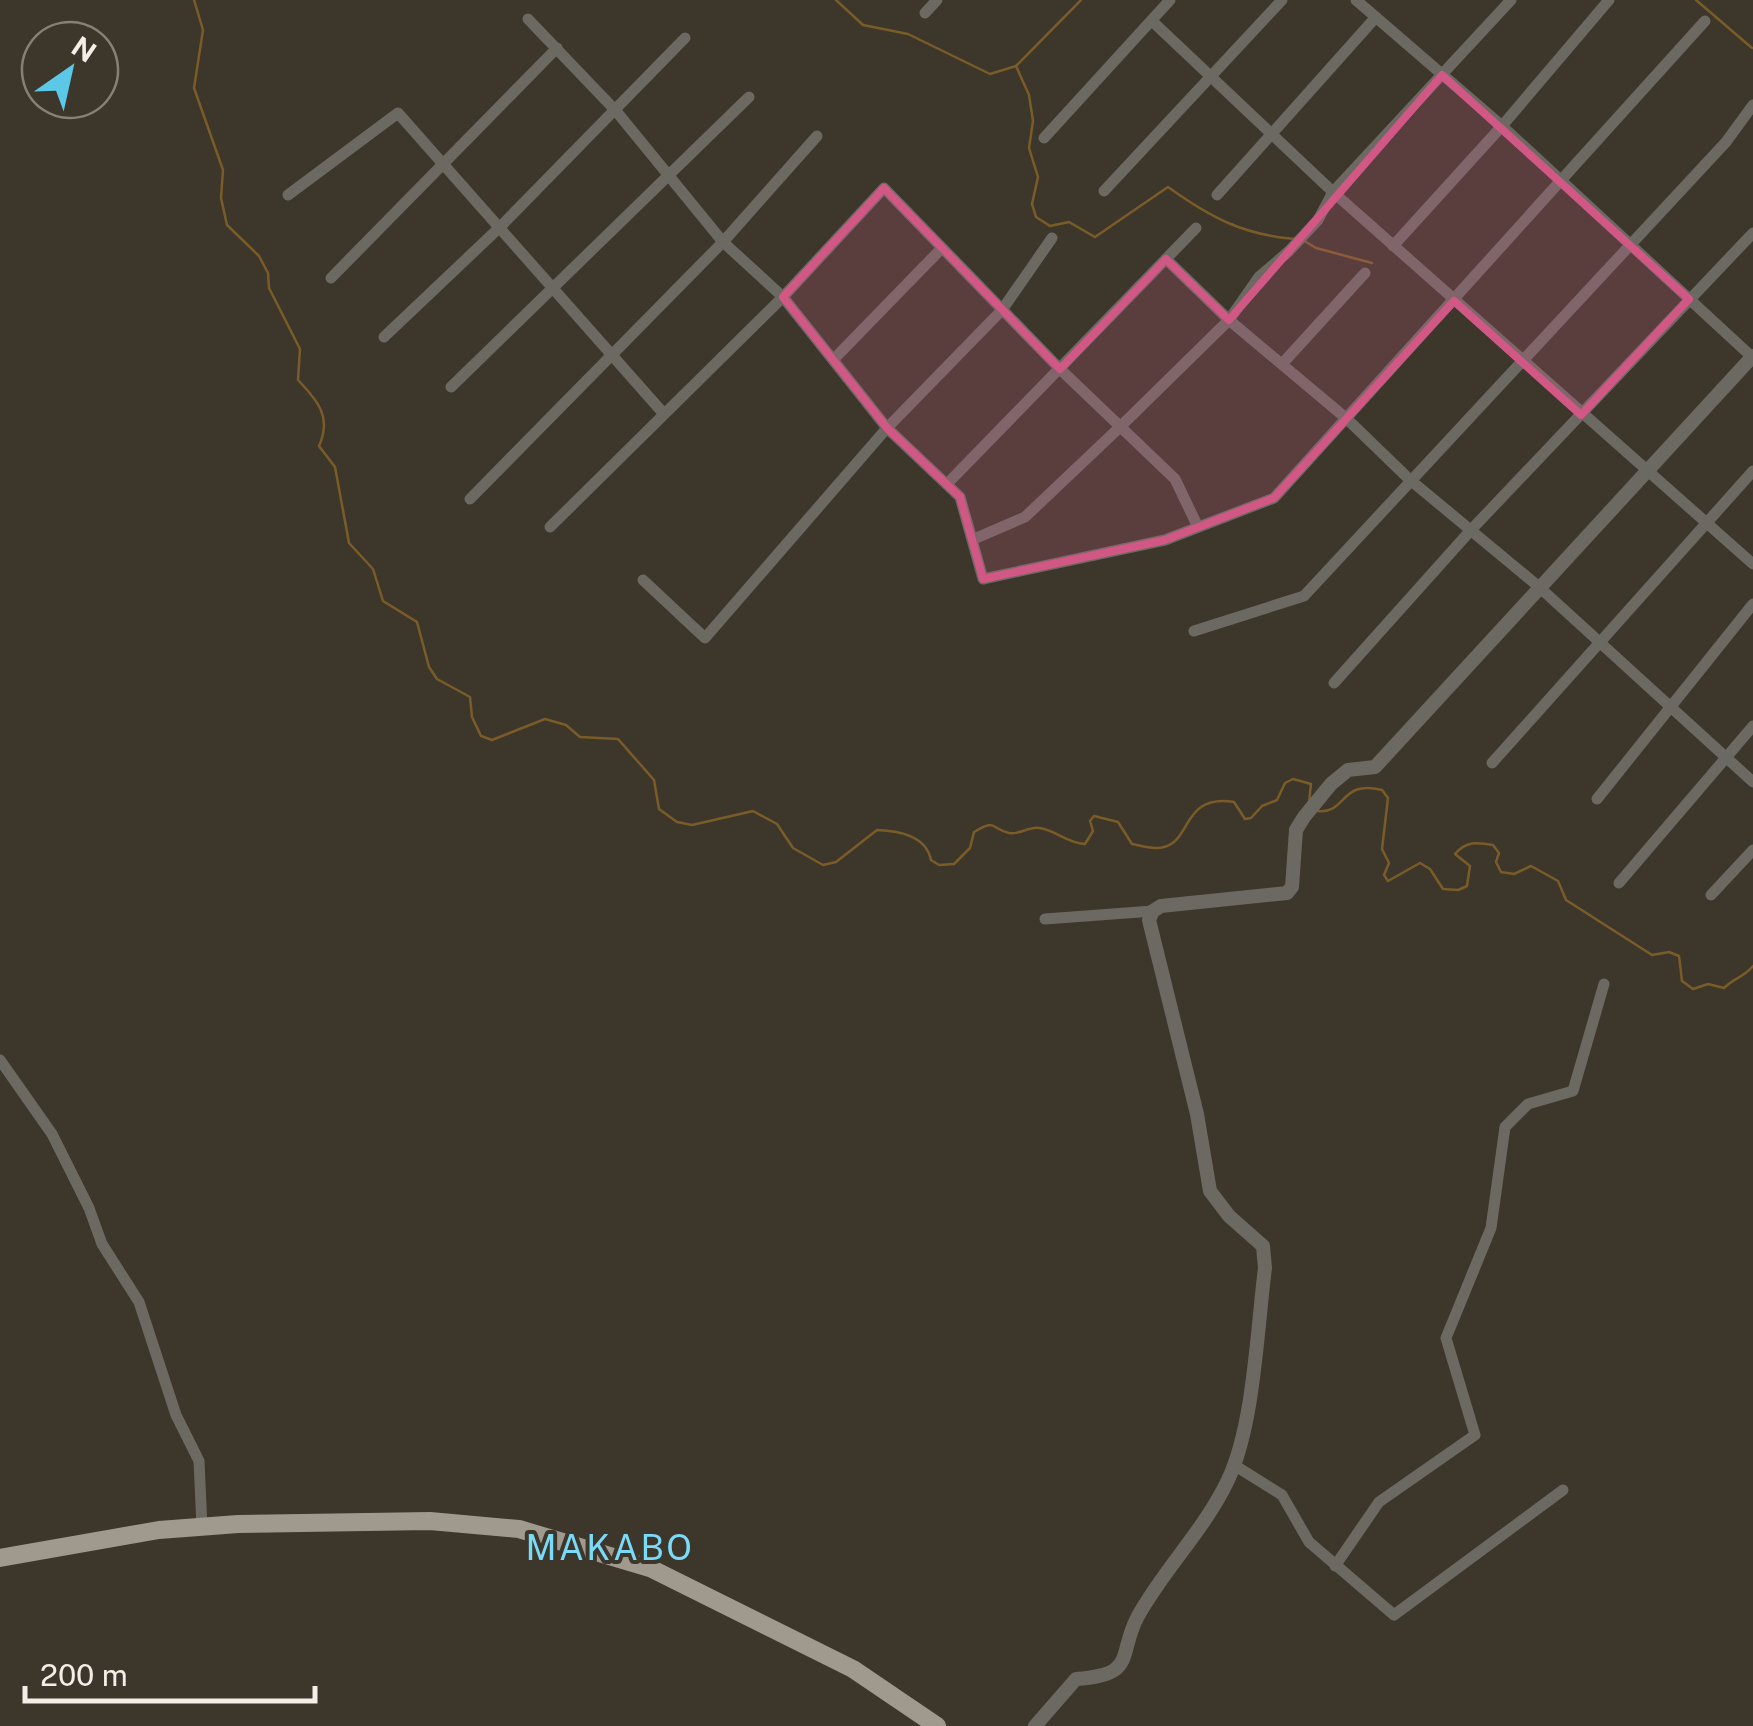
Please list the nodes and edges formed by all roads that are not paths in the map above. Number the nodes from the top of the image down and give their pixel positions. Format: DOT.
graph roads {
  1 [pos="937,0"];
  2 [pos="1170,0"];
  3 [pos="1282,0"];
  4 [pos="1356,0"];
  5 [pos="1511,0"];
  6 [pos="1609,0"];
  7 [pos="926,13"];
  8 [pos="1376,17"];
  9 [pos="528,19"];
  10 [pos="1152,20"];
  11 [pos="1705,21"];
  12 [pos="685,38"];
  13 [pos="557,48"];
  14 [pos="1210,74"];
  15 [pos="1442,76"];
  16 [pos="749,98"];
  17 [pos="1753,105"];
  18 [pos="616,111"];
  19 [pos="1502,126"];
  20 [pos="1272,134"];
  21 [pos="818,136"];
  22 [pos="1044,138"];
  23 [pos="444,164"];
  24 [pos="668,177"];
  25 [pos="1560,179"];
  26 [pos="1104,192"];
  27 [pos="1333,192"];
  28 [pos="288,195"];
  29 [pos="1217,195"];
  30 [pos="500,227"];
  31 [pos="1196,228"];
  32 [pos="1753,233"];
  33 [pos="1052,238"];
  34 [pos="723,242"];
  35 [pos="1630,244"];
  36 [pos="1393,246"];
  37 [pos="942,248"];
  38 [pos="1166,259"];
  39 [pos="1364,273"];
  40 [pos="331,278"];
  41 [pos="555,289"];
  42 [pos="783,298"];
  43 [pos="1690,299"];
  44 [pos="1454,301"];
  45 [pos="1002,310"];
  46 [pos="1229,320"];
  47 [pos="384,337"];
  48 [pos="613,353"];
  49 [pos="1752,356"];
  50 [pos="1522,359"];
  51 [pos="833,360"];
  52 [pos="1282,364"];
  53 [pos="1060,369"];
  54 [pos="451,387"];
  55 [pos="664,414"];
  56 [pos="1582,414"];
  57 [pos="1347,419"];
  58 [pos="887,428"];
  59 [pos="1120,428"];
  60 [pos="1753,471"];
  61 [pos="1647,472"];
  62 [pos="1409,479"];
  63 [pos="947,484"];
  64 [pos="470,498"];
  65 [pos="1706,522"];
  66 [pos="550,527"];
  67 [pos="1198,527"];
  68 [pos="1471,530"];
  69 [pos="974,540"];
  70 [pos="1753,564"];
  71 [pos="644,580"];
  72 [pos="1538,586"];
  73 [pos="1753,604"];
  74 [pos="1194,631"];
  75 [pos="1599,641"];
  76 [pos="1334,683"];
  77 [pos="1670,705"];
  78 [pos="1753,726"];
  79 [pos="1727,756"];
  80 [pos="1492,763"];
  81 [pos="1753,782"];
  82 [pos="1598,799"];
  83 [pos="1753,850"];
  84 [pos="1619,883"];
  85 [pos="1710,895"];
  86 [pos="1152,912"];
  87 [pos="1045,919"];
  88 [pos="1604,984"];
  89 [pos="0,1060"];
  90 [pos="1234,1466"];
  91 [pos="1563,1490"];
  92 [pos="202,1527"];
  93 [pos="0,1558"];
  94 [pos="1335,1566"];
  95 [pos="936,1726"];
  96 [pos="1034,1726"];
  1 -- 7 [label="street"];
  2 -- 10 [label="street"];
  3 -- 14 [label="street"];
  4 -- 8 [label="street"];
  5 -- 15 [label="street"];
  6 -- 19 [label="street"];
  8 -- 15 [label="street"];
  8 -- 20 [label="street"];
  9 -- 13 [label="street"];
  10 -- 14 [label="street"];
  10 -- 22 [label="street"];
  11 -- 25 [label="street"];
  12 -- 18 [label="street"];
  13 -- 18 [label="street"];
  13 -- 23 [label="street"];
  14 -- 20 [label="street"];
  14 -- 26 [label="street"];
  15 -- 19 [label="street"];
  15 -- 27 [label="street"];
  16 -- 24 [label="street"];
  17 -- 35 [label="street"];
  18 -- 24 [label="street"];
  18 -- 30 [label="street"];
  19 -- 25 [label="street"];
  19 -- 36 [label="street"];
  20 -- 27 [label="street"];
  20 -- 29 [label="street"];
  21 -- 34 [label="street"];
  23 -- 28 [label="street"];
  23 -- 30 [label="street"];
  23 -- 40 [label="street"];
  24 -- 34 [label="street"];
  24 -- 41 [label="street"];
  25 -- 35 [label="street"];
  25 -- 44 [label="street"];
  27 -- 36 [label="street"];
  27 -- 46 [label="street"];
  30 -- 41 [label="street"];
  30 -- 47 [label="street"];
  31 -- 38 [label="street"];
  32 -- 43 [label="street"];
  33 -- 45 [label="street"];
  34 -- 42 [label="street"];
  34 -- 48 [label="street"];
  35 -- 43 [label="street"];
  35 -- 50 [label="street"];
  36 -- 44 [label="street"];
  37 -- 42 [label="street"];
  37 -- 45 [label="street"];
  37 -- 51 [label="street"];
  38 -- 46 [label="street"];
  38 -- 53 [label="street"];
  39 -- 52 [label="street"];
  41 -- 48 [label="street"];
  41 -- 54 [label="street"];
  42 -- 51 [label="street"];
  42 -- 55 [label="street"];
  43 -- 49 [label="street"];
  43 -- 56 [label="street"];
  44 -- 50 [label="street"];
  44 -- 57 [label="street"];
  45 -- 53 [label="street"];
  45 -- 58 [label="street"];
  46 -- 52 [label="street"];
  46 -- 59 [label="street"];
  48 -- 55 [label="street"];
  48 -- 64 [label="street"];
  49 -- 61 [label="street"];
  50 -- 56 [label="street"];
  50 -- 62 [label="street"];
  51 -- 58 [label="street"];
  52 -- 57 [label="street"];
  53 -- 59 [label="street"];
  53 -- 63 [label="street"];
  55 -- 66 [label="street"];
  56 -- 61 [label="street"];
  56 -- 68 [label="street"];
  57 -- 62 [label="street"];
  57 -- 67 [label="street"];
  58 -- 63 [label="street"];
  58 -- 71 [label="street"];
  59 -- 67 [label="street"];
  59 -- 69 [label="street"];
  60 -- 65 [label="street"];
  61 -- 65 [label="street"];
  61 -- 72 [label="street"];
  62 -- 68 [label="street"];
  62 -- 74 [label="street"];
  63 -- 69 [label="street"];
  65 -- 70 [label="street"];
  65 -- 75 [label="street"];
  67 -- 69 [label="street"];
  68 -- 72 [label="street"];
  68 -- 76 [label="street"];
  72 -- 75 [label="street"];
  72 -- 86 [label="street"];
  73 -- 77 [label="street"];
  75 -- 77 [label="street"];
  75 -- 80 [label="street"];
  77 -- 79 [label="street"];
  77 -- 82 [label="street"];
  78 -- 79 [label="street"];
  79 -- 81 [label="street"];
  79 -- 84 [label="street"];
  83 -- 85 [label="street"];
  86 -- 87 [label="street"];
  86 -- 90 [label="street"];
  88 -- 94 [label="street"];
  89 -- 92 [label="street"];
  90 -- 94 [label="street"];
  90 -- 96 [label="street"];
  91 -- 94 [label="street"];
  92 -- 93 [label="main road"];
  92 -- 95 [label="main road"];
}
